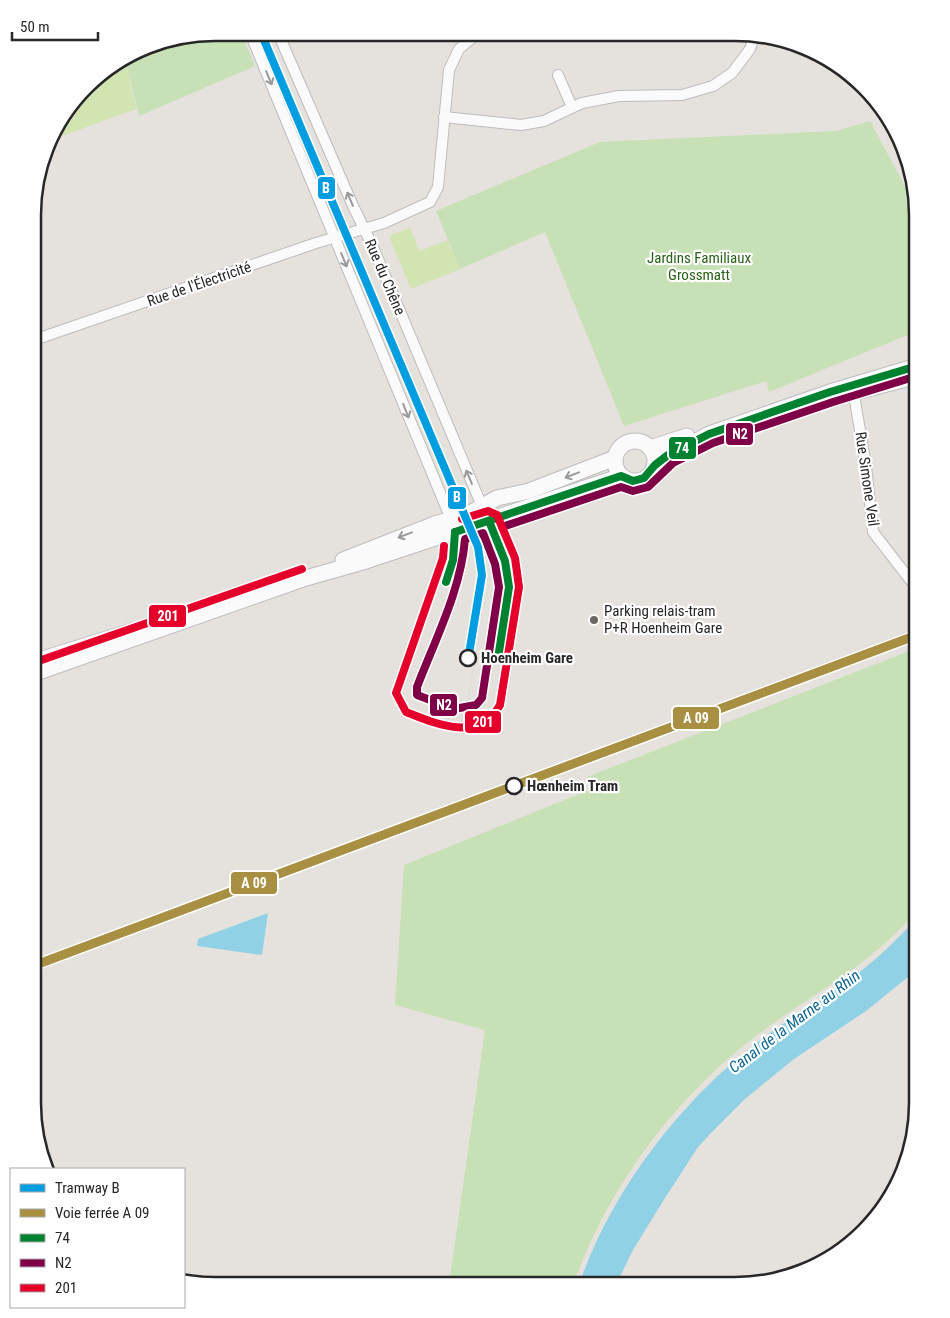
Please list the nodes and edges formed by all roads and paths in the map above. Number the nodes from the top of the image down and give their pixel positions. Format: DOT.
graph roads {
  1 [pos="254,42"];
  2 [pos="282,42"];
  3 [pos="468,42"];
  4 [pos="752,42"];
  5 [pos="558,75"];
  6 [pos="572,108"];
  7 [pos="444,117"];
  8 [pos="364,229"];
  9 [pos="336,238"];
  10 [pos="41,338"];
  11 [pos="909,368"];
  12 [pos="909,381"];
  13 [pos="854,395"];
  14 [pos="708,434"];
  15 [pos="650,448"];
  16 [pos="614,458"];
  17 [pos="655,464"];
  18 [pos="621,476"];
  19 [pos="482,506"];
  20 [pos="489,521"];
  21 [pos="453,526"];
  22 [pos="909,578"];
  23 [pos="180,621"];
  24 [pos="41,659"];
  25 [pos="41,671"];
  1 -- 9 [label="street, Rue du Chêne, one-way"];
  8 -- 2 [label="street, Rue du Chêne, one-way"];
  3 -- 7 [label="street, Rue de l'Électricité"];
  4 -- 6 [label="street"];
  5 -- 6 [label="street"];
  6 -- 7 [label="street"];
  7 -- 8 [label="street, Rue de l'Électricité"];
  8 -- 9 [label="street, Rue de l'Électricité"];
  19 -- 8 [label="street, Rue du Chêne, one-way"];
  9 -- 10 [label="street, Rue de l'Électricité"];
  9 -- 21 [label="street, Rue du Chêne, one-way"];
  11 -- 14 [label="main road"];
  12 -- 13 [label="street"];
  13 -- 14 [label="street"];
  13 -- 22 [label="street, Rue Simone Veil"];
  14 -- 15 [label="main road"];
  14 -- 17 [label="main road"];
  15 -- 16 [label="main road"];
  15 -- 17 [label="main road"];
  16 -- 18 [label="main road"];
  16 -- 19 [label="main road, one-way"];
  17 -- 18 [label="main road"];
  18 -- 20 [label="main road"];
  19 -- 20 [label="street, Rue du Chêne"];
  19 -- 21 [label="main road"];
  20 -- 21 [label="main road"];
  21 -- 23 [label="main road"];
  23 -- 24 [label="main road"];
  23 -- 25 [label="main road"];
}
